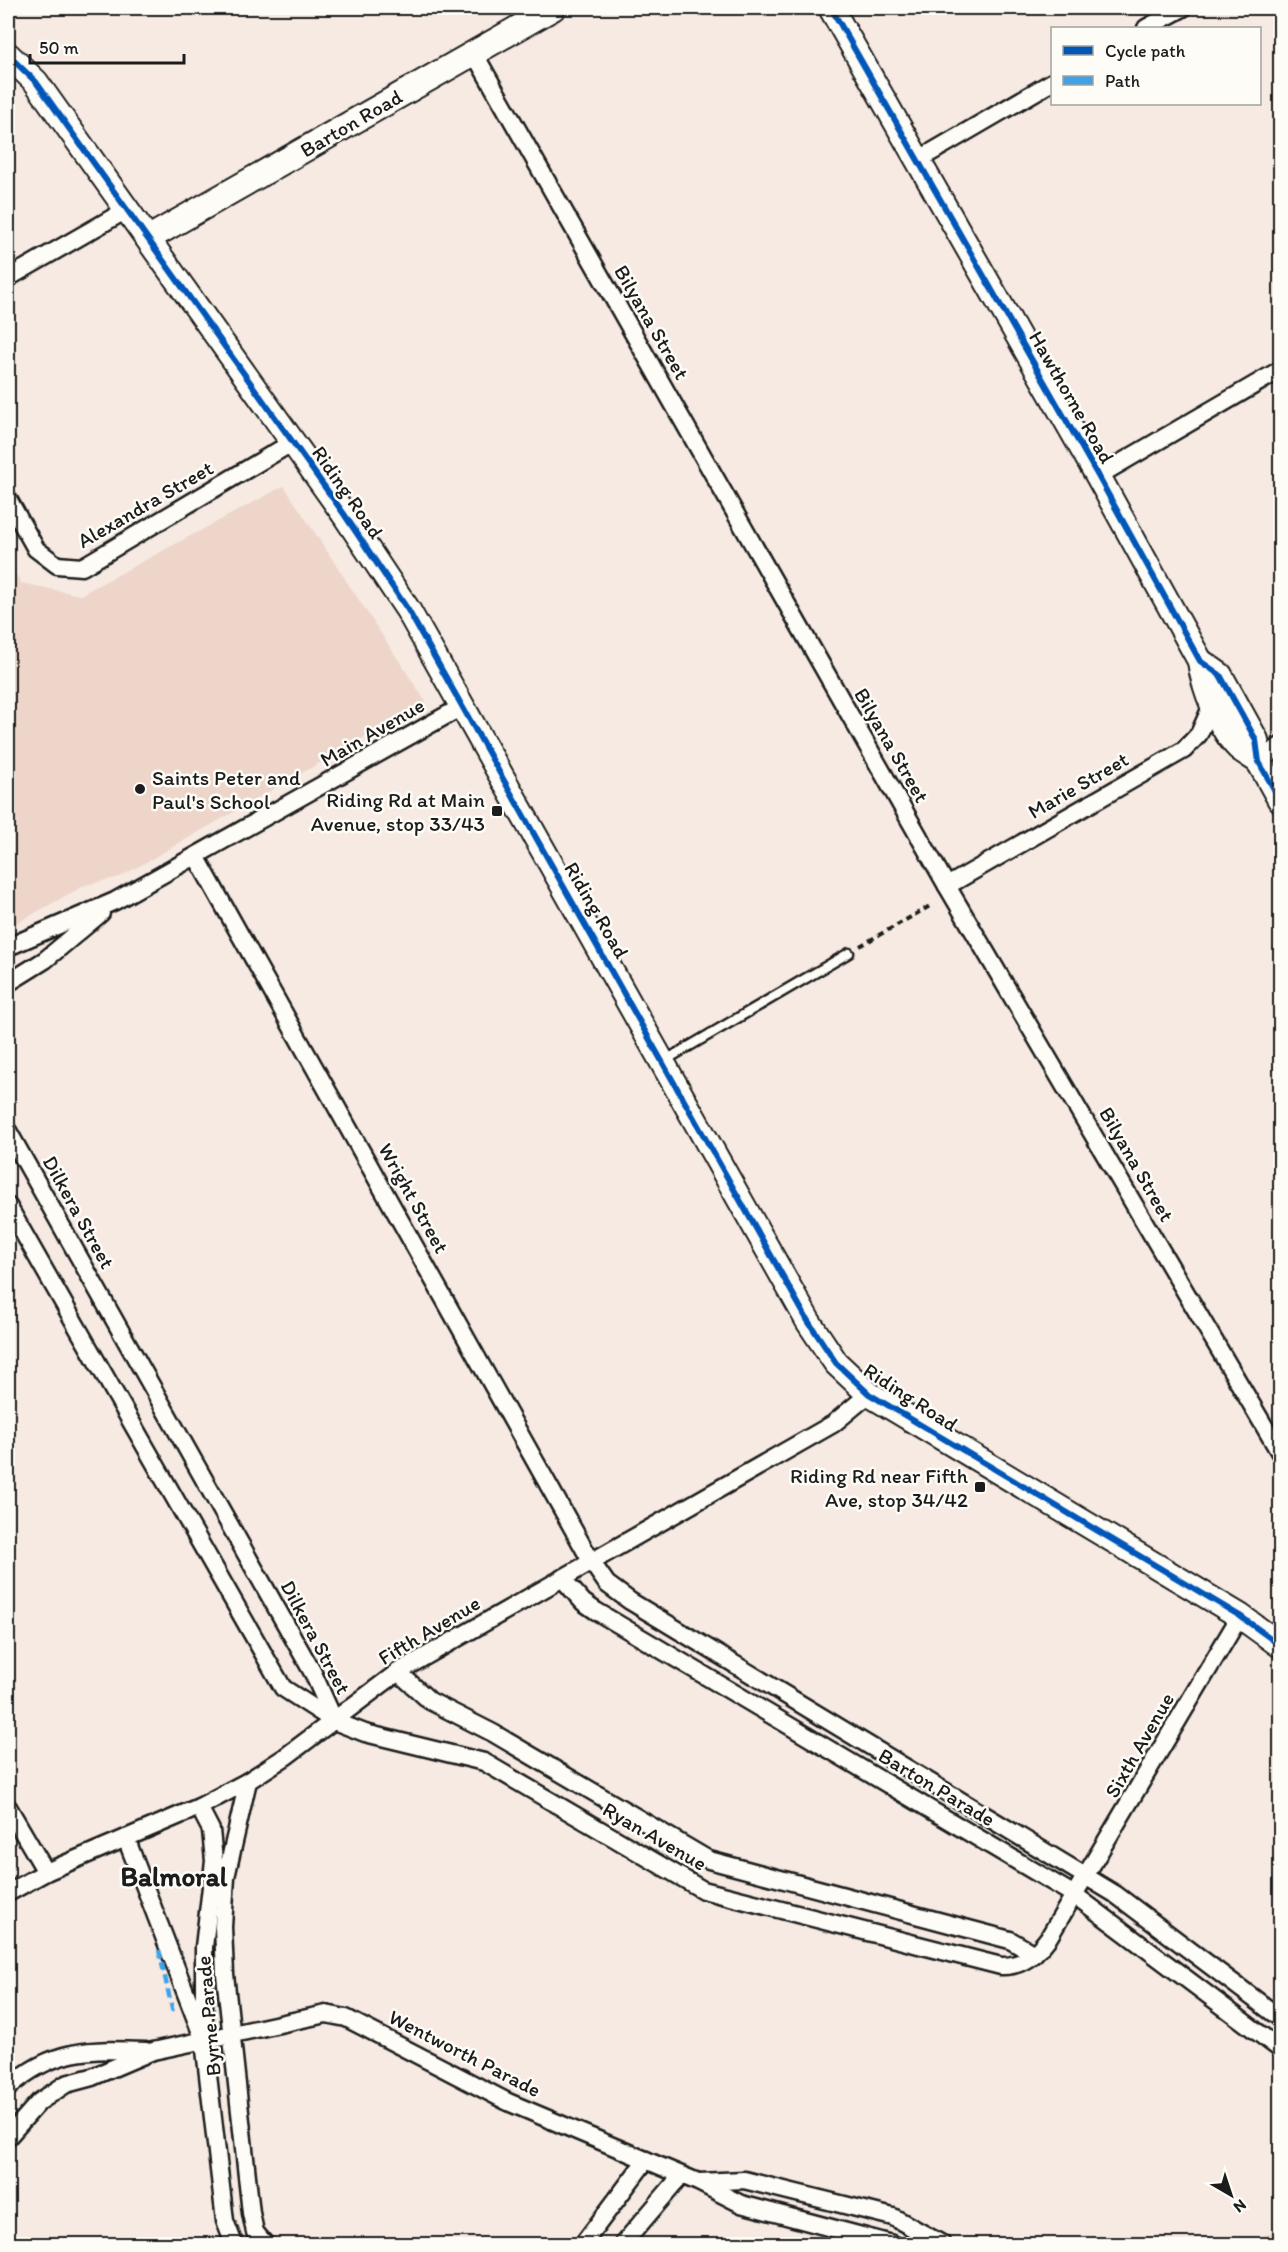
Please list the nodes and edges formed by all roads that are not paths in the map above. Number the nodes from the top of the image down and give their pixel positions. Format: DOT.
graph roads {
  1 [pos="553,8"];
  2 [pos="831,8"];
  3 [pos="1183,8"];
  4 [pos="1148,27"];
  5 [pos="474,53"];
  6 [pos="8,56"];
  7 [pos="1051,83"];
  8 [pos="918,160"];
  9 [pos="128,209"];
  10 [pos="149,238"];
  11 [pos="8,278"];
  12 [pos="1281,370"];
  13 [pos="293,442"];
  14 [pos="1098,476"];
  15 [pos="8,499"];
  16 [pos="1200,661"];
  17 [pos="1212,705"];
  18 [pos="462,706"];
  19 [pos="1281,746"];
  20 [pos="1259,762"];
  21 [pos="1281,800"];
  22 [pos="196,858"];
  23 [pos="947,886"];
  24 [pos="115,901"];
  25 [pos="8,947"];
  26 [pos="849,953"];
  27 [pos="8,983"];
  28 [pos="664,1061"];
  29 [pos="8,1131"];
  30 [pos="8,1206"];
  31 [pos="869,1394"];
  32 [pos="1281,1454"];
  33 [pos="591,1561"];
  34 [pos="562,1578"];
  35 [pos="1240,1616"];
  36 [pos="1281,1645"];
  37 [pos="398,1672"];
  38 [pos="334,1721"];
  39 [pos="248,1781"];
  40 [pos="8,1807"];
  41 [pos="200,1807"];
  42 [pos="126,1838"];
  43 [pos="46,1872"];
  44 [pos="1088,1877"];
  45 [pos="8,1893"];
  46 [pos="1076,1896"];
  47 [pos="1034,1954"];
  48 [pos="1281,2018"];
  49 [pos="232,2036"];
  50 [pos="204,2041"];
  51 [pos="1281,2049"];
  52 [pos="153,2051"];
  53 [pos="8,2088"];
  54 [pos="8,2138"];
  55 [pos="646,2160"];
  56 [pos="681,2176"];
  57 [pos="698,2182"];
  58 [pos="234,2244"];
  59 [pos="265,2244"];
  60 [pos="583,2244"];
  61 [pos="623,2244"];
  62 [pos="892,2244"];
  63 [pos="942,2244"];
  1 -- 5 [label="main road, Barton Road"];
  2 -- 8 [label="main road, Hawthorne Road"];
  3 -- 4 [label="street"];
  5 -- 10 [label="main road, Barton Road"];
  5 -- 23 [label="street, Bilyana Street"];
  6 -- 9 [label="main road, Riding Road"];
  7 -- 8 [label="street"];
  8 -- 14 [label="main road, Hawthorne Road"];
  9 -- 10 [label="main road, Riding Road"];
  9 -- 11 [label="street"];
  10 -- 13 [label="main road, Riding Road"];
  12 -- 14 [label="street"];
  13 -- 15 [label="street, Alexandra Street"];
  13 -- 18 [label="main road, Riding Road"];
  14 -- 16 [label="main road, Hawthorne Road"];
  16 -- 17 [label="main road, Hawthorne Road"];
  16 -- 20 [label="main road, Hawthorne Road"];
  17 -- 20 [label="main road, Hawthorne Road"];
  17 -- 23 [label="street, Marie Street"];
  18 -- 22 [label="street, Main Avenue"];
  18 -- 28 [label="main road, Riding Road"];
  19 -- 20 [label="street"];
  20 -- 21 [label="main road, Hawthorne Road"];
  22 -- 24 [label="street, Main Avenue"];
  22 -- 33 [label="street, Wright Street"];
  23 -- 32 [label="street, Bilyana Street"];
  24 -- 25 [label="street, Main Avenue"];
  24 -- 27 [label="street, Main Avenue"];
  26 -- 28 [label="lane"];
  28 -- 31 [label="main road, Riding Road"];
  29 -- 38 [label="street, Dilkera Street"];
  30 -- 38 [label="street, Dilkera Street"];
  31 -- 33 [label="street, Fifth Avenue"];
  31 -- 35 [label="main road, Riding Road"];
  33 -- 34 [label="street, Fifth Avenue"];
  33 -- 44 [label="street, Barton Parade"];
  34 -- 37 [label="street, Fifth Avenue"];
  34 -- 46 [label="street, Barton Parade"];
  35 -- 36 [label="main road, Riding Road"];
  35 -- 44 [label="street, Sixth Avenue"];
  37 -- 38 [label="street, Fifth Avenue"];
  37 -- 47 [label="street, Ryan Avenue"];
  38 -- 39 [label="street, Fifth Avenue"];
  38 -- 47 [label="street, Ryan Avenue"];
  39 -- 41 [label="street, Fifth Avenue"];
  39 -- 49 [label="street, Byrne Parade"];
  40 -- 43 [label="street"];
  41 -- 42 [label="street, Fifth Avenue"];
  41 -- 50 [label="street, Byrne Parade"];
  42 -- 43 [label="street, Fifth Avenue"];
  42 -- 50 [label="street, Byrne Parade"];
  43 -- 45 [label="street, Fifth Avenue"];
  44 -- 46 [label="street, Sixth Avenue"];
  44 -- 48 [label="street, Barton Parade"];
  46 -- 47 [label="street, Ryan Avenue"];
  46 -- 51 [label="street, Barton Parade"];
  49 -- 50 [label="street, Wentworth Parade"];
  49 -- 55 [label="street, Wentworth Parade"];
  49 -- 59 [label="street, Byrne Parade"];
  50 -- 52 [label="street, Wentworth Parade"];
  50 -- 58 [label="street, Byrne Parade"];
  52 -- 53 [label="street"];
  52 -- 54 [label="street"];
  55 -- 56 [label="street, Wentworth Parade"];
  55 -- 60 [label="street"];
  56 -- 57 [label="street, Wentworth Parade"];
  56 -- 61 [label="street"];
  57 -- 62 [label="street, Wentworth Parade"];
  57 -- 63 [label="street, Wentworth Parade"];
}
